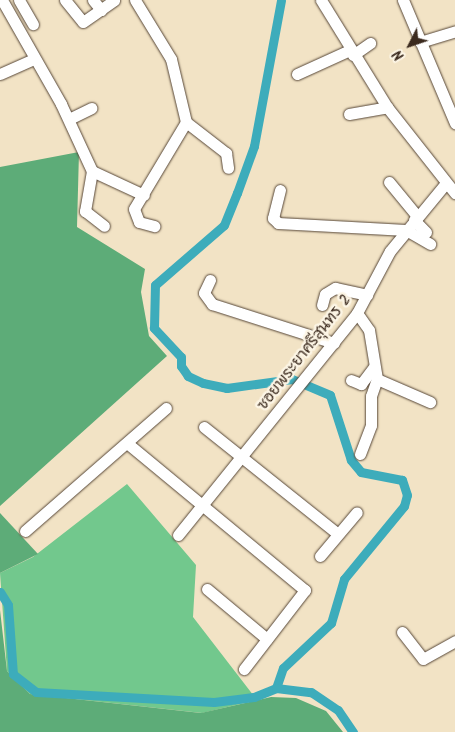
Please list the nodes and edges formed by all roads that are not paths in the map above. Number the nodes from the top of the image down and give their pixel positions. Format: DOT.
graph roads {
  1 [pos="2,0"];
  2 [pos="19,0"];
  3 [pos="65,0"];
  4 [pos="92,0"];
  5 [pos="114,0"];
  6 [pos="135,0"];
  7 [pos="320,0"];
  8 [pos="403,0"];
  9 [pos="101,10"];
  10 [pos="33,24"];
  11 [pos="455,30"];
  12 [pos="420,42"];
  13 [pos="370,43"];
  14 [pos="351,52"];
  15 [pos="34,59"];
  16 [pos="0,74"];
  17 [pos="297,74"];
  18 [pos="387,107"];
  19 [pos="92,108"];
  20 [pos="349,114"];
  21 [pos="68,119"];
  22 [pos="186,122"];
  23 [pos="455,123"];
  24 [pos="228,168"];
  25 [pos="92,171"];
  26 [pos="389,182"];
  27 [pos="446,183"];
  28 [pos="280,190"];
  29 [pos="455,193"];
  30 [pos="144,195"];
  31 [pos="416,218"];
  32 [pos="104,226"];
  33 [pos="154,226"];
  34 [pos="406,230"];
  35 [pos="426,232"];
  36 [pos="430,244"];
  37 [pos="210,280"];
  38 [pos="367,295"];
  39 [pos="322,305"];
  40 [pos="358,314"];
  41 [pos="334,343"];
  42 [pos="374,367"];
  43 [pos="378,379"];
  44 [pos="351,380"];
  45 [pos="430,402"];
  46 [pos="166,408"];
  47 [pos="204,427"];
  48 [pos="127,443"];
  49 [pos="360,454"];
  50 [pos="241,456"];
  51 [pos="203,503"];
  52 [pos="357,512"];
  53 [pos="25,531"];
  54 [pos="338,534"];
  55 [pos="178,535"];
  56 [pos="320,556"];
  57 [pos="207,589"];
  58 [pos="402,632"];
  59 [pos="267,639"];
  60 [pos="455,641"];
  61 [pos="244,669"];
  1 -- 15 [label="street"];
  2 -- 10 [label="street"];
  3 -- 9 [label="street"];
  4 -- 9 [label="street"];
  5 -- 9 [label="street"];
  6 -- 22 [label="street"];
  7 -- 14 [label="street"];
  8 -- 12 [label="street"];
  11 -- 12 [label="street"];
  12 -- 23 [label="street"];
  13 -- 14 [label="street"];
  14 -- 17 [label="street"];
  14 -- 18 [label="street"];
  15 -- 16 [label="street"];
  15 -- 21 [label="street"];
  18 -- 20 [label="street"];
  18 -- 27 [label="street"];
  19 -- 21 [label="street"];
  21 -- 25 [label="street"];
  22 -- 24 [label="street"];
  22 -- 30 [label="street"];
  25 -- 30 [label="street"];
  25 -- 32 [label="street"];
  26 -- 31 [label="street"];
  27 -- 29 [label="street"];
  27 -- 31 [label="street, ซอยพระยาศรีสุนทร 2"];
  28 -- 34 [label="street"];
  30 -- 33 [label="street"];
  31 -- 34 [label="street, ซอยพระยาศรีสุนทร 2"];
  31 -- 35 [label="street"];
  34 -- 36 [label="street"];
  34 -- 38 [label="street, ซอยพระยาศรีสุนทร 2"];
  37 -- 41 [label="street"];
  38 -- 39 [label="street"];
  38 -- 40 [label="street, ซอยพระยาศรีสุนทร 2"];
  40 -- 41 [label="street, ซอยพระยาศรีสุนทร 2"];
  40 -- 42 [label="street"];
  41 -- 50 [label="street, ซอยพระยาศรีสุนทร 2"];
  42 -- 43 [label="street"];
  42 -- 44 [label="street"];
  43 -- 45 [label="street"];
  43 -- 49 [label="street"];
  46 -- 48 [label="street"];
  47 -- 50 [label="street"];
  48 -- 51 [label="street"];
  48 -- 53 [label="street"];
  50 -- 51 [label="street, ซอยพระยาศรีสุนทร 2"];
  50 -- 54 [label="street"];
  51 -- 55 [label="street, ซอยพระยาศรีสุนทร 2"];
  51 -- 59 [label="street"];
  52 -- 54 [label="street"];
  54 -- 56 [label="street"];
  57 -- 59 [label="street"];
  58 -- 60 [label="street"];
  59 -- 61 [label="street"];
}
